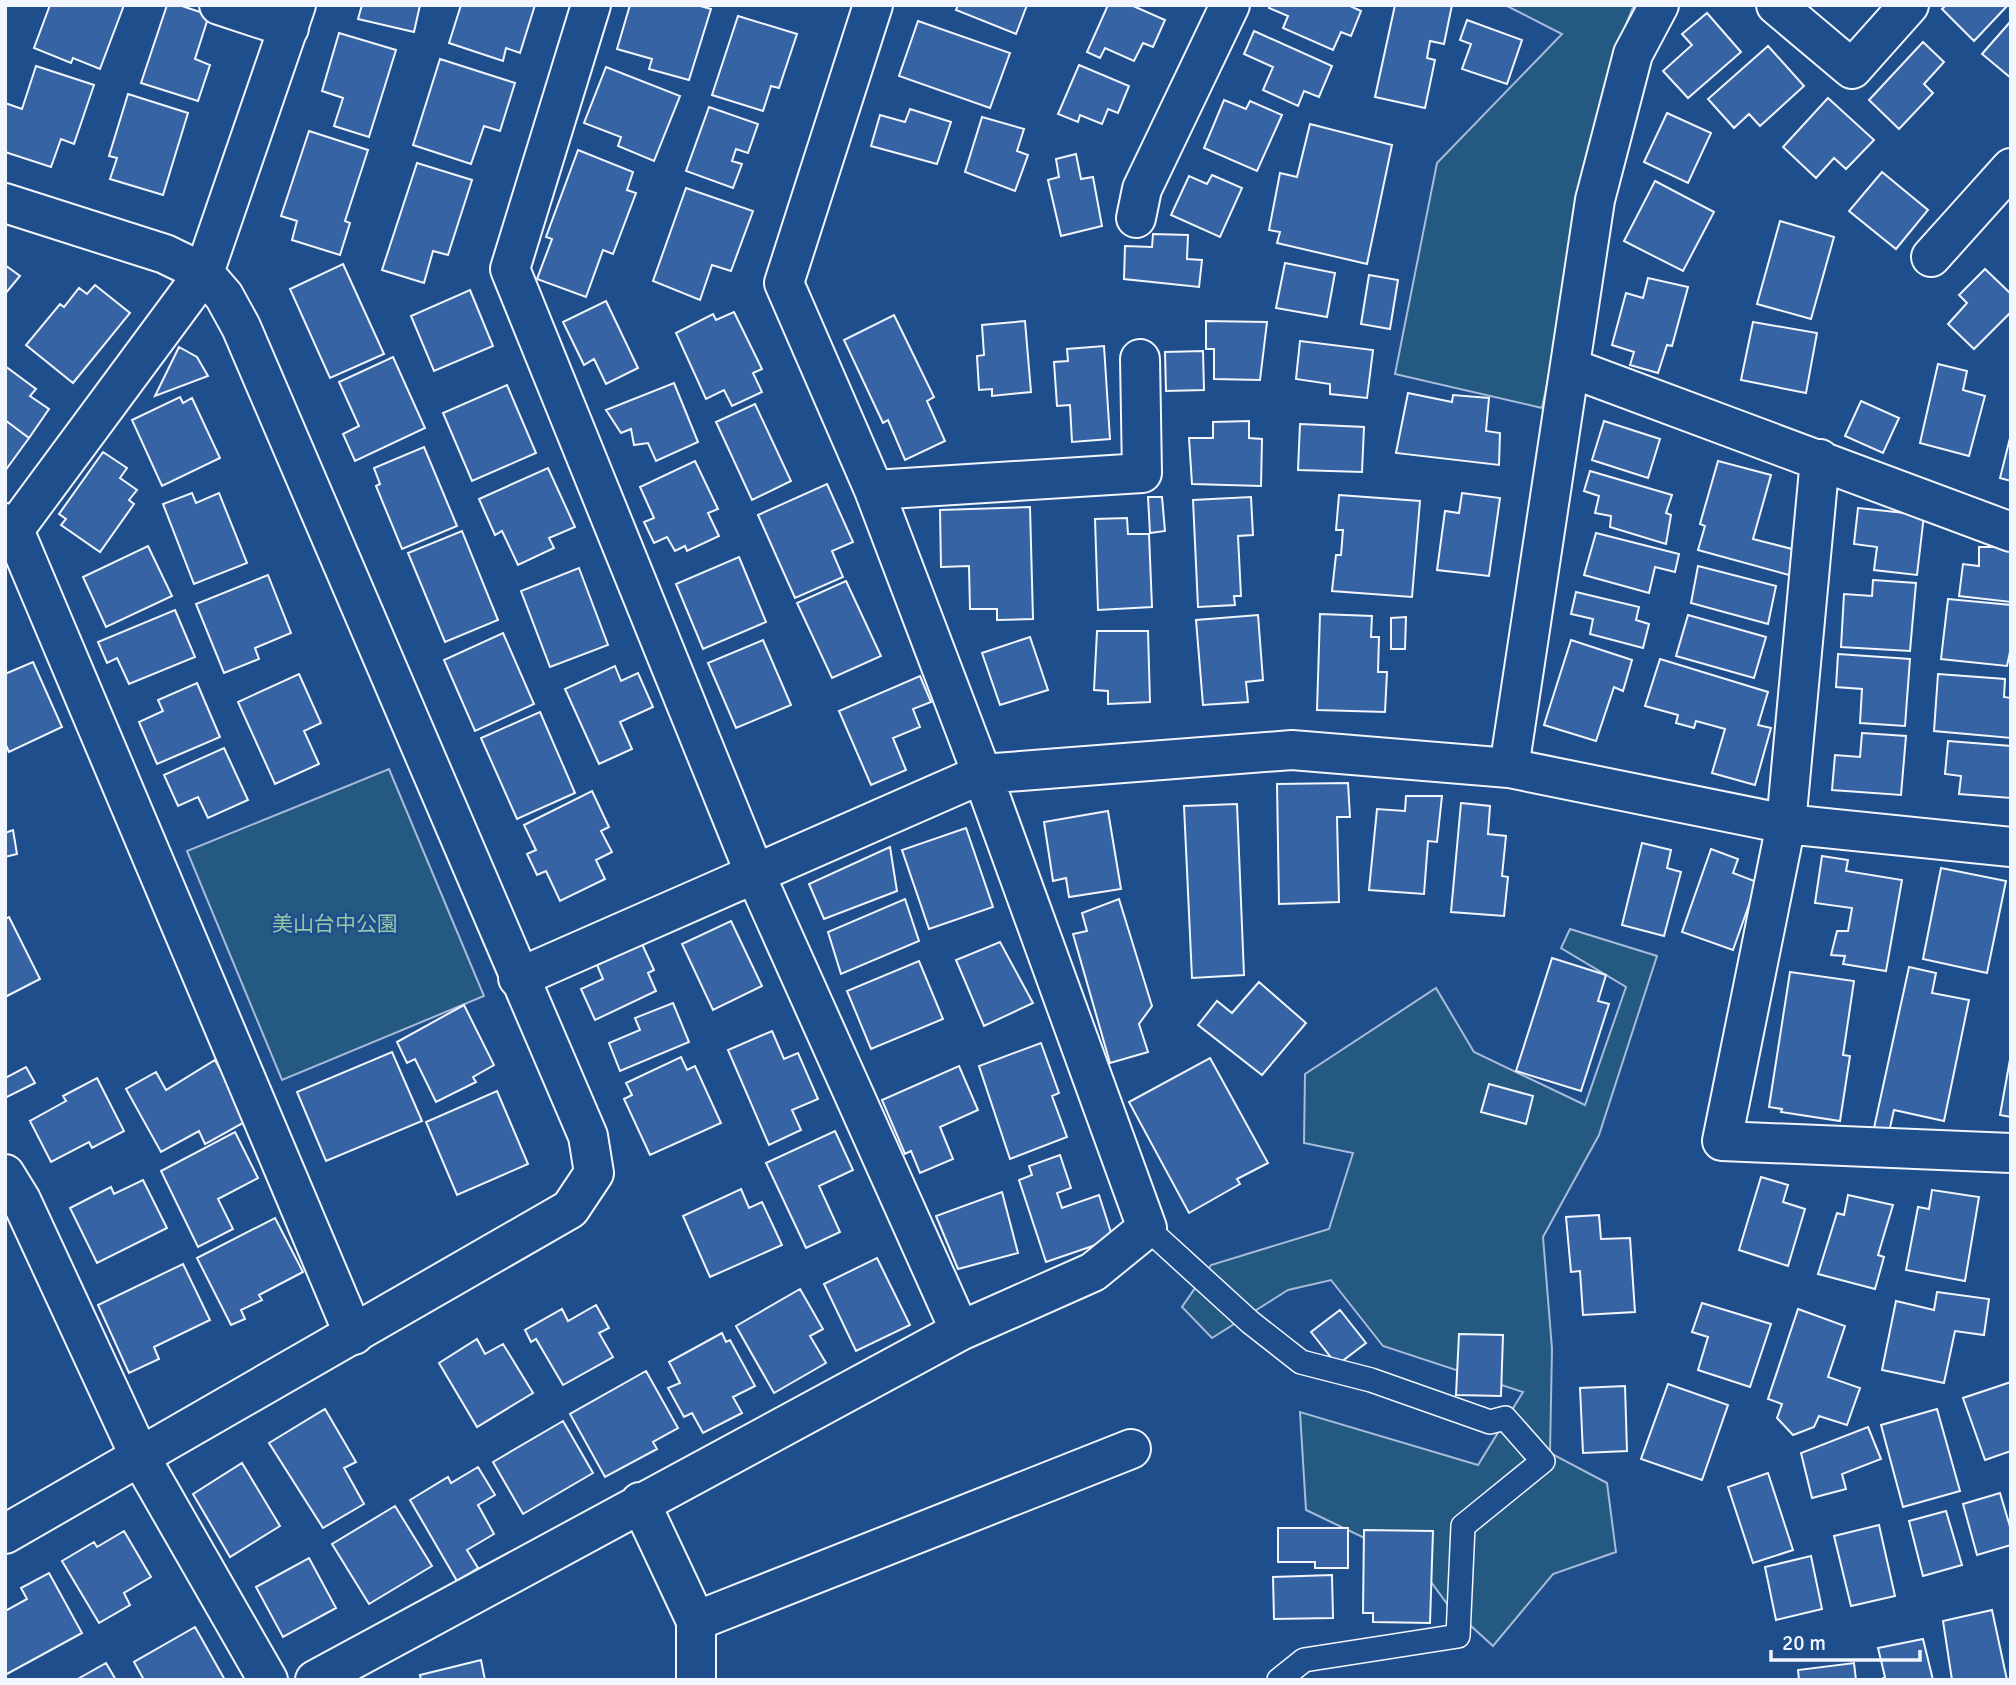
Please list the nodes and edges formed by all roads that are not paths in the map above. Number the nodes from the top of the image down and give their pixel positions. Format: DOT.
graph roads {
  1 [pos="219,5"];
  2 [pos="591,5"];
  3 [pos="873,5"];
  4 [pos="1230,5"];
  5 [pos="1659,5"];
  6 [pos="1776,5"];
  7 [pos="1909,5"];
  8 [pos="292,17"];
  9 [pos="2011,168"];
  10 [pos="5,203"];
  11 [pos="1136,218"];
  12 [pos="1931,257"];
  13 [pos="204,273"];
  14 [pos="1140,359"];
  15 [pos="1571,368"];
  16 [pos="1820,459"];
  17 [pos="874,489"];
  18 [pos="10,526"];
  19 [pos="2011,532"];
  20 [pos="1509,768"];
  21 [pos="982,774"];
  22 [pos="1786,824"];
  23 [pos="2011,847"];
  24 [pos="755,874"];
  25 [pos="518,978"];
  26 [pos="2011,1153"];
  27 [pos="10,1194"];
  28 [pos="1147,1228"];
  29 [pos="960,1331"];
  30 [pos="354,1335"];
  31 [pos="1131,1449"];
  32 [pos="140,1457"];
  33 [pos="640,1502"];
  34 [pos="5,1534"];
  35 [pos="696,1620"];
  36 [pos="268,1680"];
  37 [pos="316,1680"];
  38 [pos="696,1680"];
  39 [pos="1279,1680"];
  1 -- 8 [label="street"];
  2 -- 24 [label="street"];
  3 -- 17 [label="street"];
  4 -- 11 [label="street"];
  5 -- 15 [label="street"];
  6 -- 7 [label="street"];
  8 -- 13 [label="street"];
  9 -- 12 [label="street"];
  10 -- 13 [label="street"];
  13 -- 18 [label="street"];
  13 -- 25 [label="street"];
  14 -- 17 [label="street"];
  15 -- 16 [label="street"];
  15 -- 20 [label="street"];
  16 -- 19 [label="street"];
  16 -- 22 [label="street"];
  17 -- 21 [label="street"];
  18 -- 30 [label="street"];
  20 -- 21 [label="street"];
  20 -- 22 [label="street"];
  21 -- 24 [label="street"];
  21 -- 28 [label="street"];
  22 -- 23 [label="street"];
  22 -- 26 [label="street"];
  24 -- 25 [label="street"];
  24 -- 29 [label="street"];
  25 -- 30 [label="street"];
  27 -- 32 [label="street"];
  28 -- 29 [label="street"];
  28 -- 39 [label="lane"];
  29 -- 33 [label="street"];
  30 -- 32 [label="street"];
  31 -- 35 [label="street"];
  32 -- 34 [label="street"];
  32 -- 36 [label="street"];
  33 -- 35 [label="street"];
  33 -- 37 [label="street"];
  35 -- 38 [label="street"];
}
